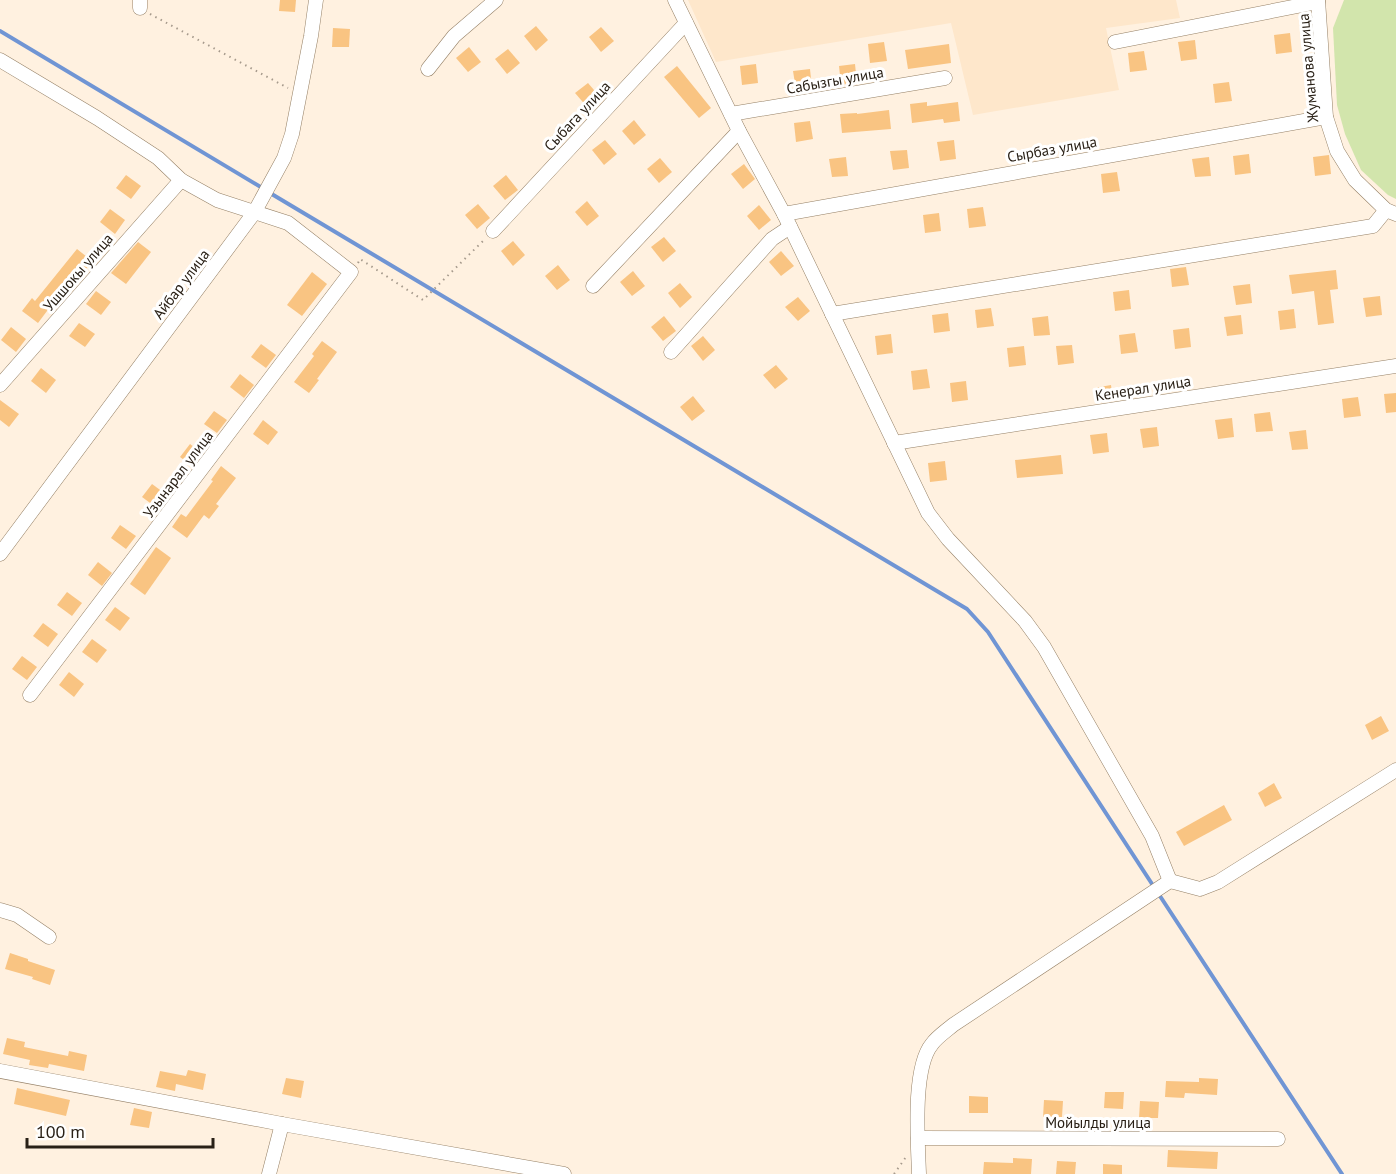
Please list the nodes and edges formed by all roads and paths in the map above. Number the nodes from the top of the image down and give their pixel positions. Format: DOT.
graph roads {
  1 [pos="316,0"];
  2 [pos="496,0"];
  3 [pos="675,0"];
  4 [pos="1318,1"];
  5 [pos="140,4"];
  6 [pos="686,23"];
  7 [pos="1114,42"];
  8 [pos="0,60"];
  9 [pos="428,69"];
  10 [pos="945,78"];
  11 [pos="300,95"];
  12 [pos="731,114"];
  13 [pos="1326,117"];
  14 [pos="739,130"];
  15 [pos="181,180"];
  16 [pos="1391,212"];
  17 [pos="254,213"];
  18 [pos="784,214"];
  19 [pos="790,227"];
  20 [pos="493,231"];
  21 [pos="351,272"];
  22 [pos="593,286"];
  23 [pos="832,314"];
  24 [pos="671,352"];
  25 [pos="1396,366"];
  26 [pos="0,385"];
  27 [pos="894,443"];
  28 [pos="0,554"];
  29 [pos="30,695"];
  30 [pos="1396,770"];
  31 [pos="1170,881"];
  32 [pos="0,910"];
  33 [pos="49,937"];
  34 [pos="0,1071"];
  35 [pos="282,1124"];
  36 [pos="918,1138"];
  37 [pos="1278,1139"];
  38 [pos="269,1174"];
  39 [pos="564,1174"];
  40 [pos="919,1174"];
  1 -- 11 [label="street, Айбар улица"];
  2 -- 9 [label="street"];
  3 -- 6 [label="street"];
  4 -- 7 [label="street"];
  4 -- 13 [label="street, Жуманова улица"];
  5 -- 11 [label="path"];
  6 -- 12 [label="street"];
  6 -- 20 [label="street, Сыбага улица"];
  8 -- 15 [label="street"];
  10 -- 12 [label="street, Сабызгы улица"];
  11 -- 17 [label="street, Айбар улица"];
  12 -- 14 [label="street"];
  13 -- 16 [label="street, Жуманова улица"];
  13 -- 18 [label="street, Сырбаз улица"];
  14 -- 18 [label="street"];
  14 -- 22 [label="street"];
  15 -- 17 [label="street"];
  15 -- 26 [label="street, Ушшокы улица"];
  16 -- 23 [label="street"];
  17 -- 21 [label="street"];
  17 -- 28 [label="street, Айбар улица"];
  18 -- 19 [label="street"];
  19 -- 23 [label="street"];
  19 -- 24 [label="street"];
  20 -- 21 [label="path"];
  21 -- 29 [label="street, Узынарал улица"];
  23 -- 27 [label="street"];
  25 -- 27 [label="street, Кенерал улица"];
  27 -- 31 [label="street"];
  30 -- 31 [label="street"];
  31 -- 36 [label="street"];
  32 -- 33 [label="street"];
  34 -- 35 [label="street"];
  35 -- 38 [label="street"];
  35 -- 39 [label="street"];
  36 -- 37 [label="street, Мойылды улица"];
  36 -- 40 [label="street"];
}
